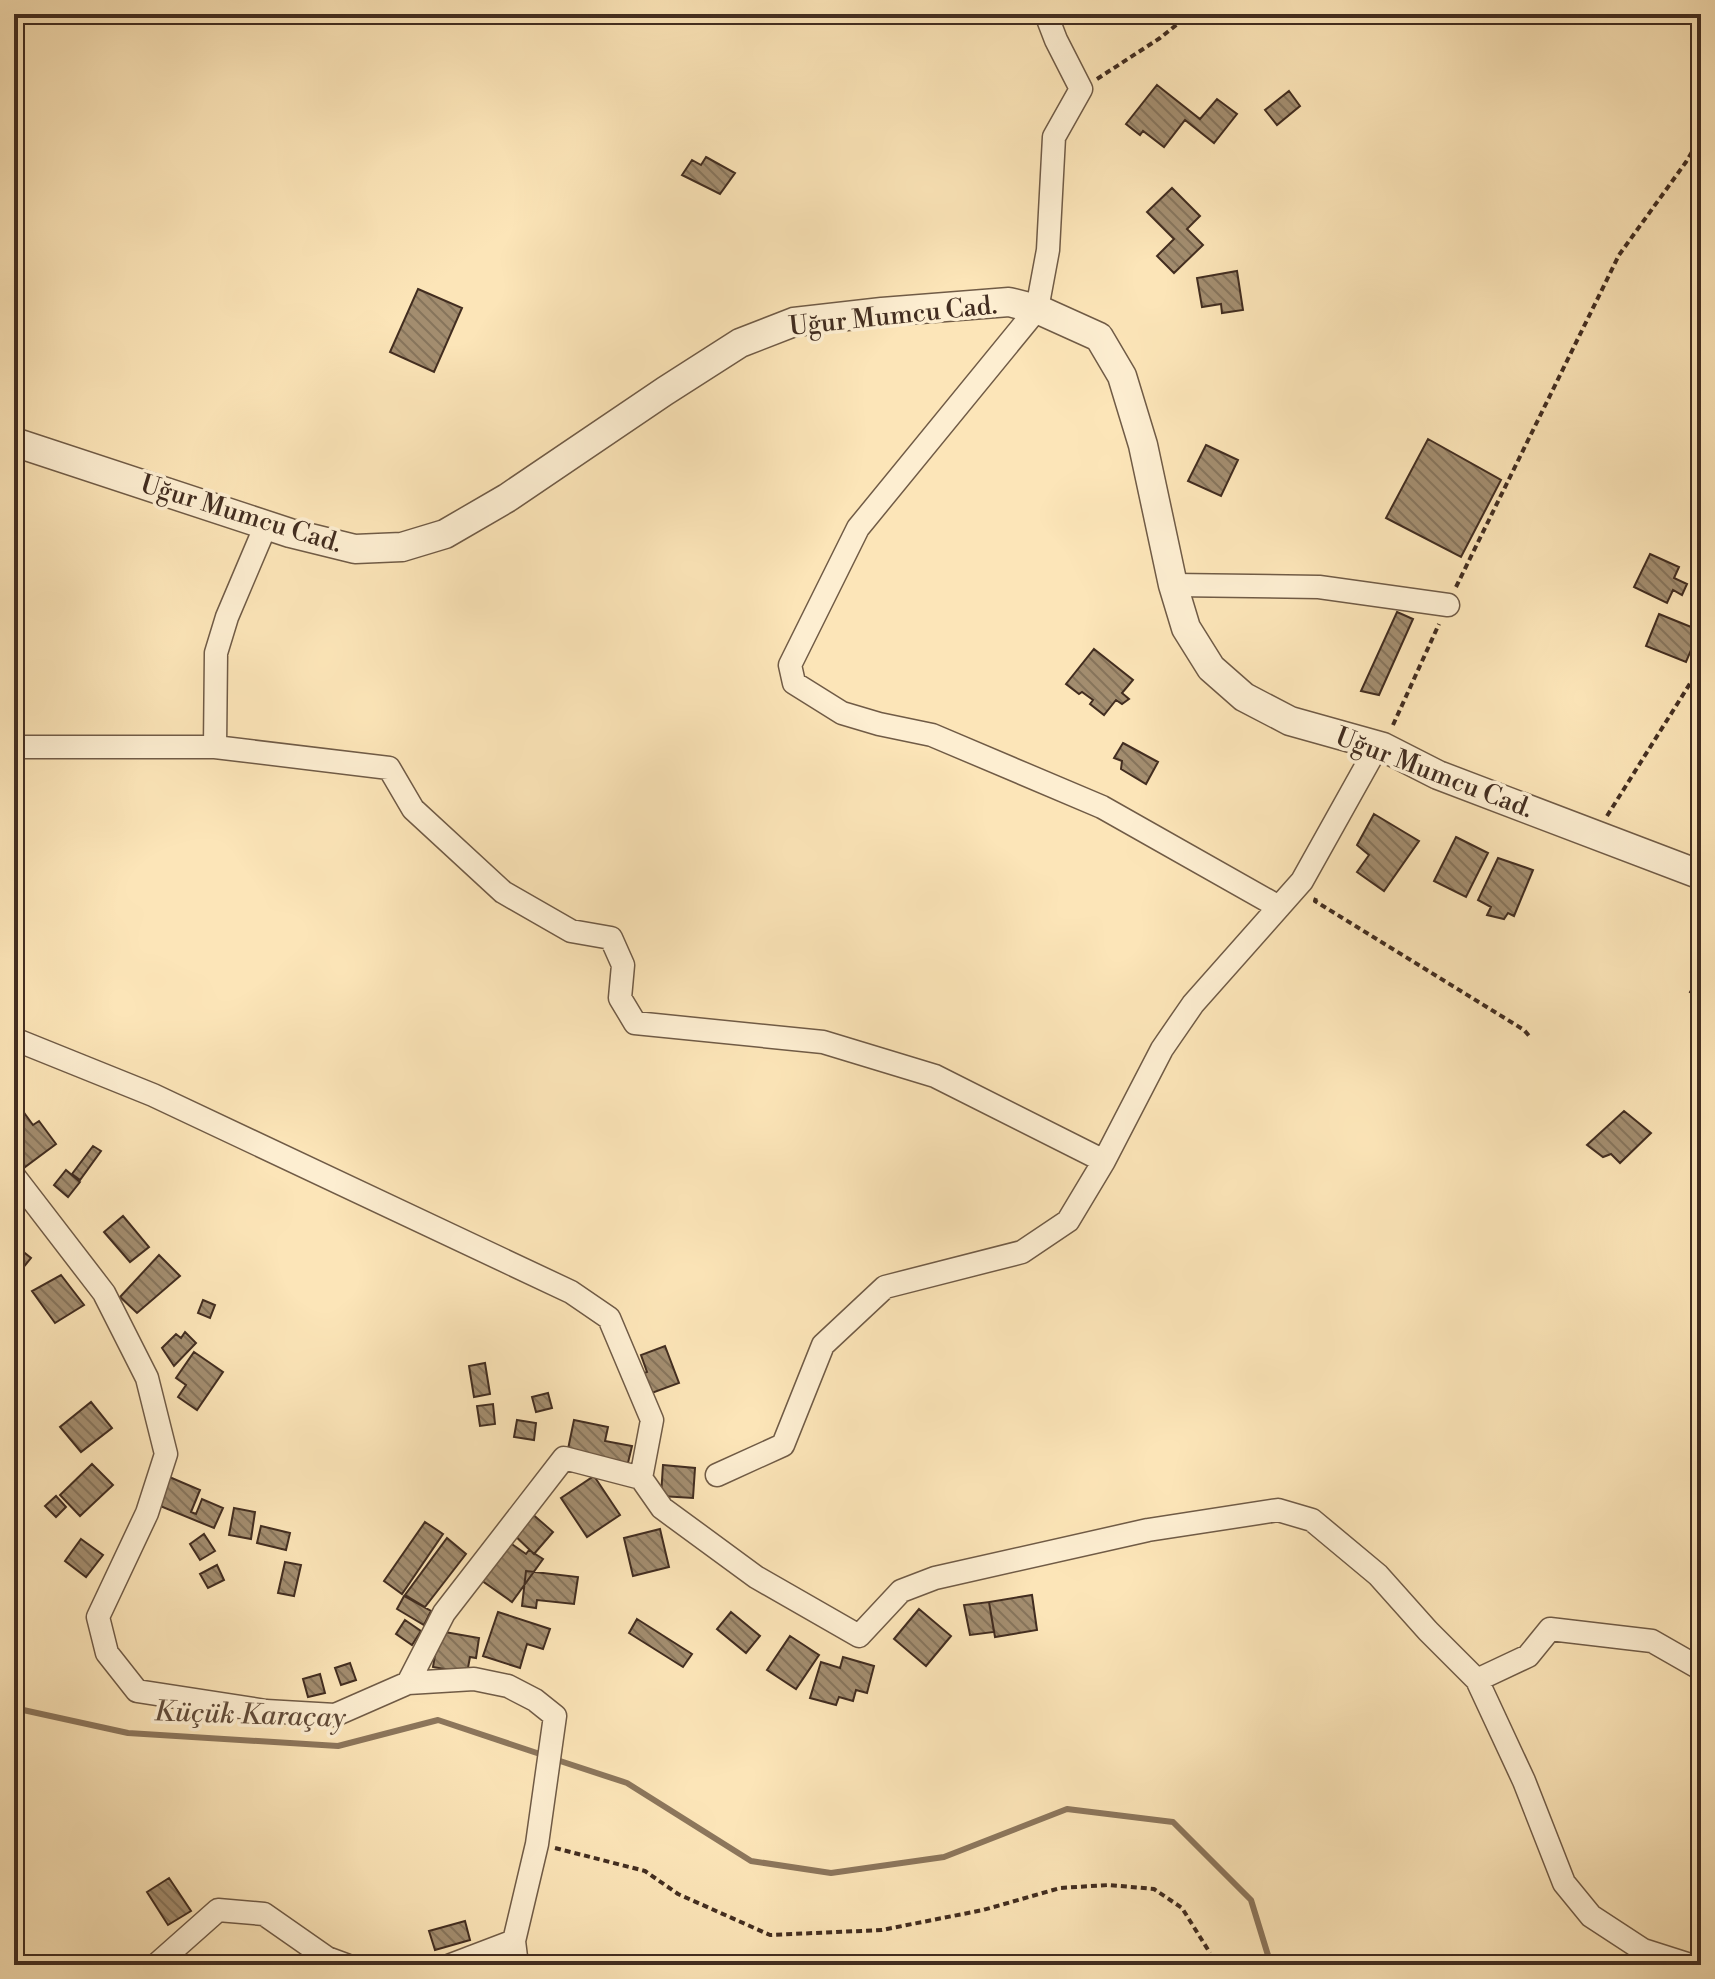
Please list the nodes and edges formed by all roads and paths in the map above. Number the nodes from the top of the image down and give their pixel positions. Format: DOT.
graph roads {
  1 [pos="1046,14"];
  2 [pos="1190,14"];
  3 [pos="1081,89"];
  4 [pos="1701,137"];
  5 [pos="1037,309"];
  6 [pos="14,442"];
  7 [pos="266,525"];
  8 [pos="1173,585"];
  9 [pos="1448,605"];
  10 [pos="1701,666"];
  11 [pos="1380,746"];
  12 [pos="14,747"];
  13 [pos="215,747"];
  14 [pos="1595,835"];
  15 [pos="1701,875"];
  16 [pos="1321,887"];
  17 [pos="1279,907"];
  18 [pos="1531,1038"];
  19 [pos="14,1039"];
  20 [pos="1104,1161"];
  21 [pos="14,1176"];
  22 [pos="717,1475"];
  23 [pos="641,1478"];
  24 [pos="1701,1669"];
  25 [pos="1477,1680"];
  26 [pos="408,1683"];
  27 [pos="537,1844"];
  28 [pos="514,1941"];
  29 [pos="1210,1953"];
  30 [pos="156,1965"];
  31 [pos="346,1965"];
  32 [pos="451,1965"];
  33 [pos="517,1965"];
  34 [pos="1690,1965"];
  1 -- 3 [label="street"];
  2 -- 3 [label="path"];
  3 -- 5 [label="street"];
  4 -- 9 [label="path"];
  5 -- 7 [label="street, Uğur Mumcu Cad."];
  5 -- 8 [label="street, Uğur Mumcu Cad."];
  5 -- 17 [label="street"];
  6 -- 7 [label="street, Uğur Mumcu Cad."];
  7 -- 13 [label="street"];
  8 -- 9 [label="street"];
  8 -- 11 [label="street, Uğur Mumcu Cad."];
  9 -- 11 [label="path"];
  10 -- 14 [label="path"];
  11 -- 14 [label="street, Uğur Mumcu Cad."];
  11 -- 17 [label="street"];
  12 -- 13 [label="street"];
  13 -- 20 [label="street"];
  14 -- 15 [label="street, Uğur Mumcu Cad."];
  16 -- 18 [label="path"];
  17 -- 20 [label="street"];
  19 -- 23 [label="street"];
  20 -- 22 [label="street"];
  21 -- 26 [label="street"];
  23 -- 25 [label="street"];
  23 -- 26 [label="street"];
  24 -- 25 [label="street"];
  25 -- 34 [label="street"];
  26 -- 27 [label="street"];
  27 -- 28 [label="street"];
  27 -- 29 [label="path"];
  28 -- 32 [label="street"];
  28 -- 33 [label="street"];
  30 -- 31 [label="street"];
}
